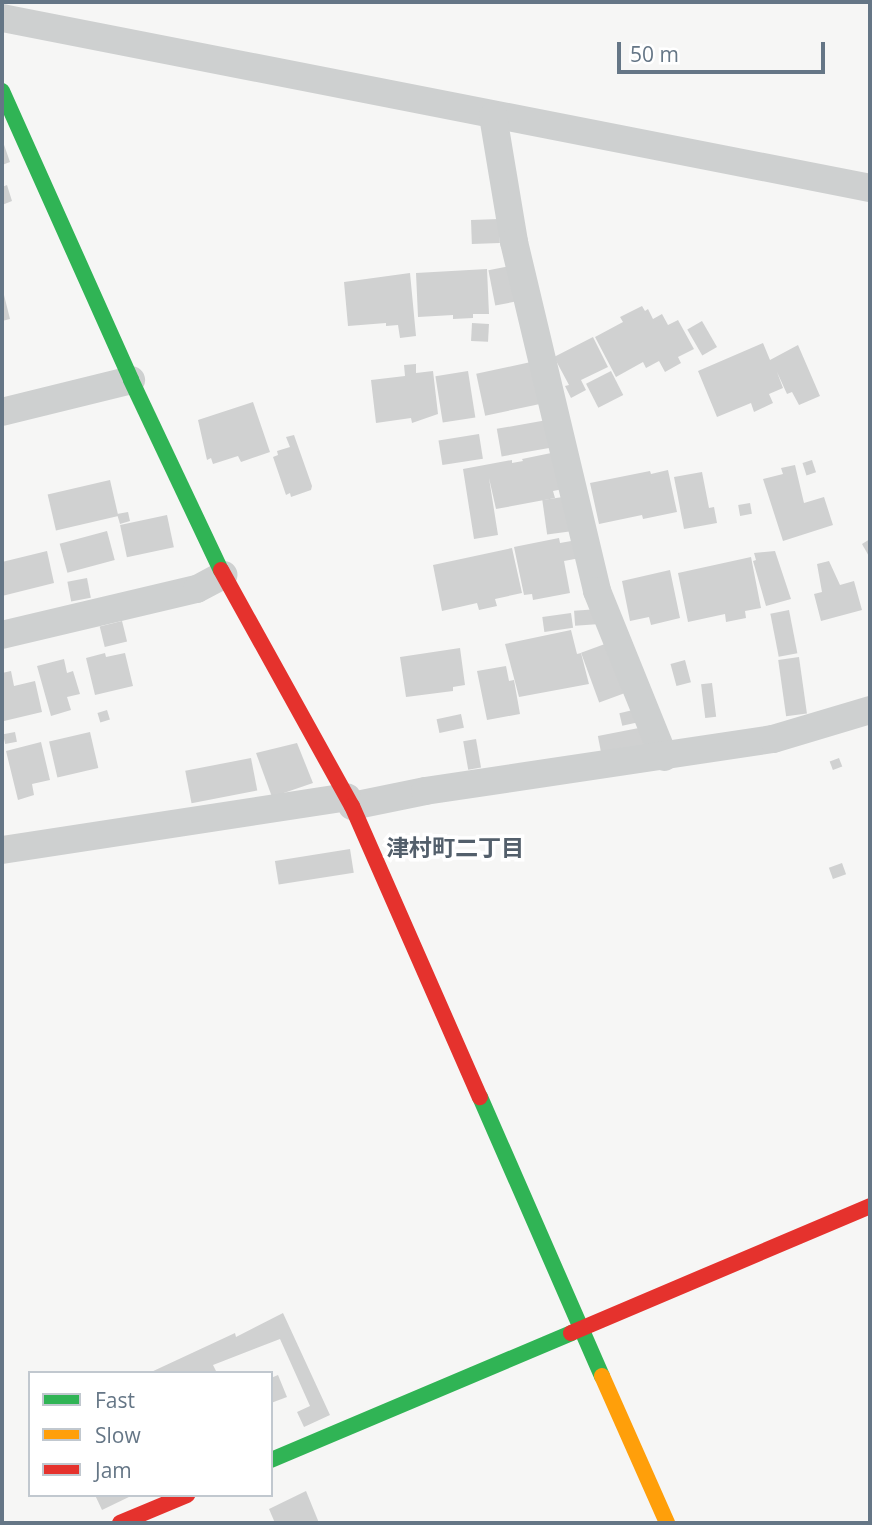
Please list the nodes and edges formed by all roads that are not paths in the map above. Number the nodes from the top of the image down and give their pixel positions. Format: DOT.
graph roads {
  1 [pos="2,18"];
  2 [pos="2,91"];
  3 [pos="493,116"];
  4 [pos="870,188"];
  5 [pos="131,380"];
  6 [pos="2,412"];
  7 [pos="223,575"];
  8 [pos="2,635"];
  9 [pos="869,712"];
  10 [pos="664,757"];
  11 [pos="349,802"];
  12 [pos="2,850"];
  13 [pos="870,1206"];
  14 [pos="582,1330"];
  15 [pos="273,1459"];
  16 [pos="182,1497"];
  17 [pos="120,1523"];
  18 [pos="667,1523"];
  1 -- 3 [label="street"];
  2 -- 5 [label="street"];
  3 -- 4 [label="street"];
  3 -- 10 [label="street"];
  5 -- 6 [label="street"];
  5 -- 7 [label="street"];
  7 -- 8 [label="street"];
  7 -- 11 [label="street"];
  9 -- 10 [label="street"];
  10 -- 11 [label="street"];
  11 -- 12 [label="street"];
  11 -- 14 [label="street"];
  13 -- 14 [label="street"];
  14 -- 15 [label="street"];
  14 -- 18 [label="street"];
  16 -- 17 [label="street"];
}
